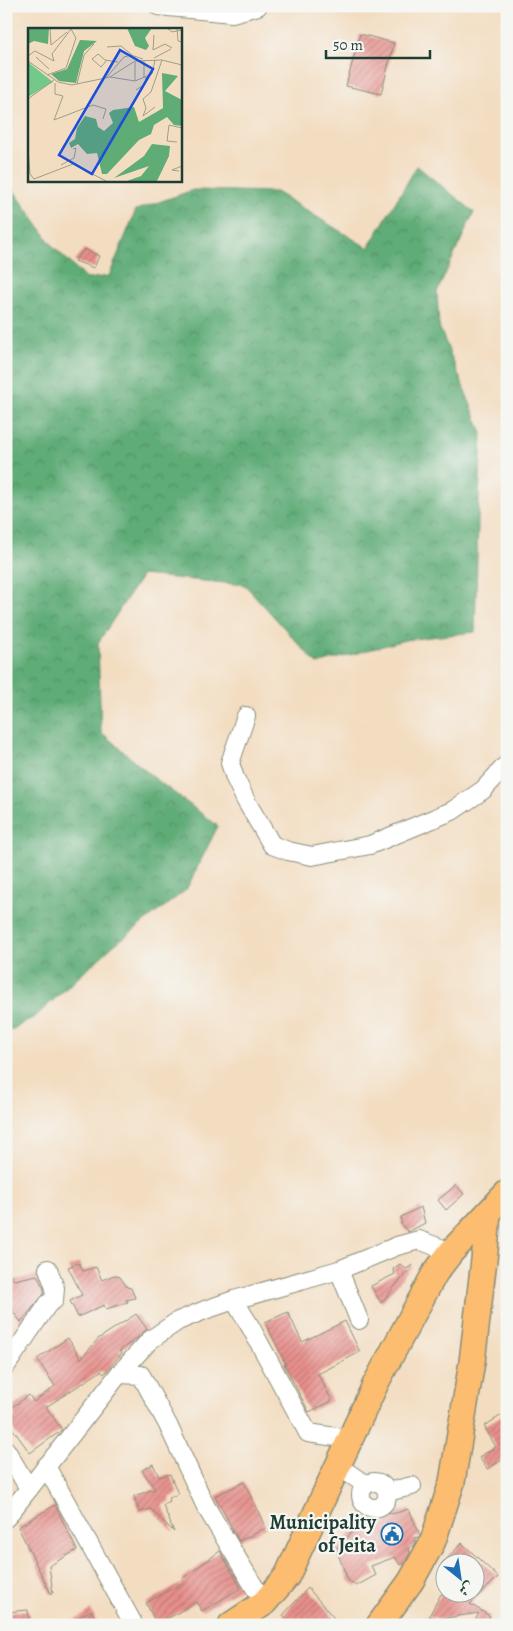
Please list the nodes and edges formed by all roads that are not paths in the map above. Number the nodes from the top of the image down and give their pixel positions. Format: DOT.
graph roads {
  1 [pos="158,6"];
  2 [pos="258,6"];
  3 [pos="246,716"];
  4 [pos="507,764"];
  5 [pos="507,1193"];
  6 [pos="488,1213"];
  7 [pos="451,1252"];
  8 [pos="48,1269"];
  9 [pos="339,1270"];
  10 [pos="483,1271"];
  11 [pos="234,1300"];
  12 [pos="359,1320"];
  13 [pos="6,1366"];
  14 [pos="119,1374"];
  15 [pos="350,1439"];
  16 [pos="6,1450"];
  17 [pos="46,1466"];
  18 [pos="338,1466"];
  19 [pos="412,1486"];
  20 [pos="29,1489"];
  21 [pos="6,1518"];
  22 [pos="264,1603"];
  23 [pos="134,1625"];
  24 [pos="231,1625"];
  25 [pos="379,1625"];
  1 -- 2 [label="street"];
  3 -- 4 [label="street"];
  5 -- 6 [label="highway"];
  6 -- 7 [label="highway"];
  6 -- 10 [label="highway"];
  7 -- 9 [label="street"];
  7 -- 10 [label="highway"];
  7 -- 15 [label="highway"];
  8 -- 13 [label="street"];
  9 -- 11 [label="street"];
  9 -- 12 [label="street"];
  10 -- 25 [label="highway"];
  11 -- 14 [label="street"];
  11 -- 15 [label="street"];
  14 -- 17 [label="street"];
  14 -- 22 [label="street"];
  15 -- 18 [label="highway"];
  16 -- 20 [label="street"];
  17 -- 20 [label="street"];
  17 -- 23 [label="street"];
  18 -- 19 [label="street"];
  18 -- 22 [label="highway"];
  20 -- 21 [label="street"];
  22 -- 24 [label="highway"];
}
